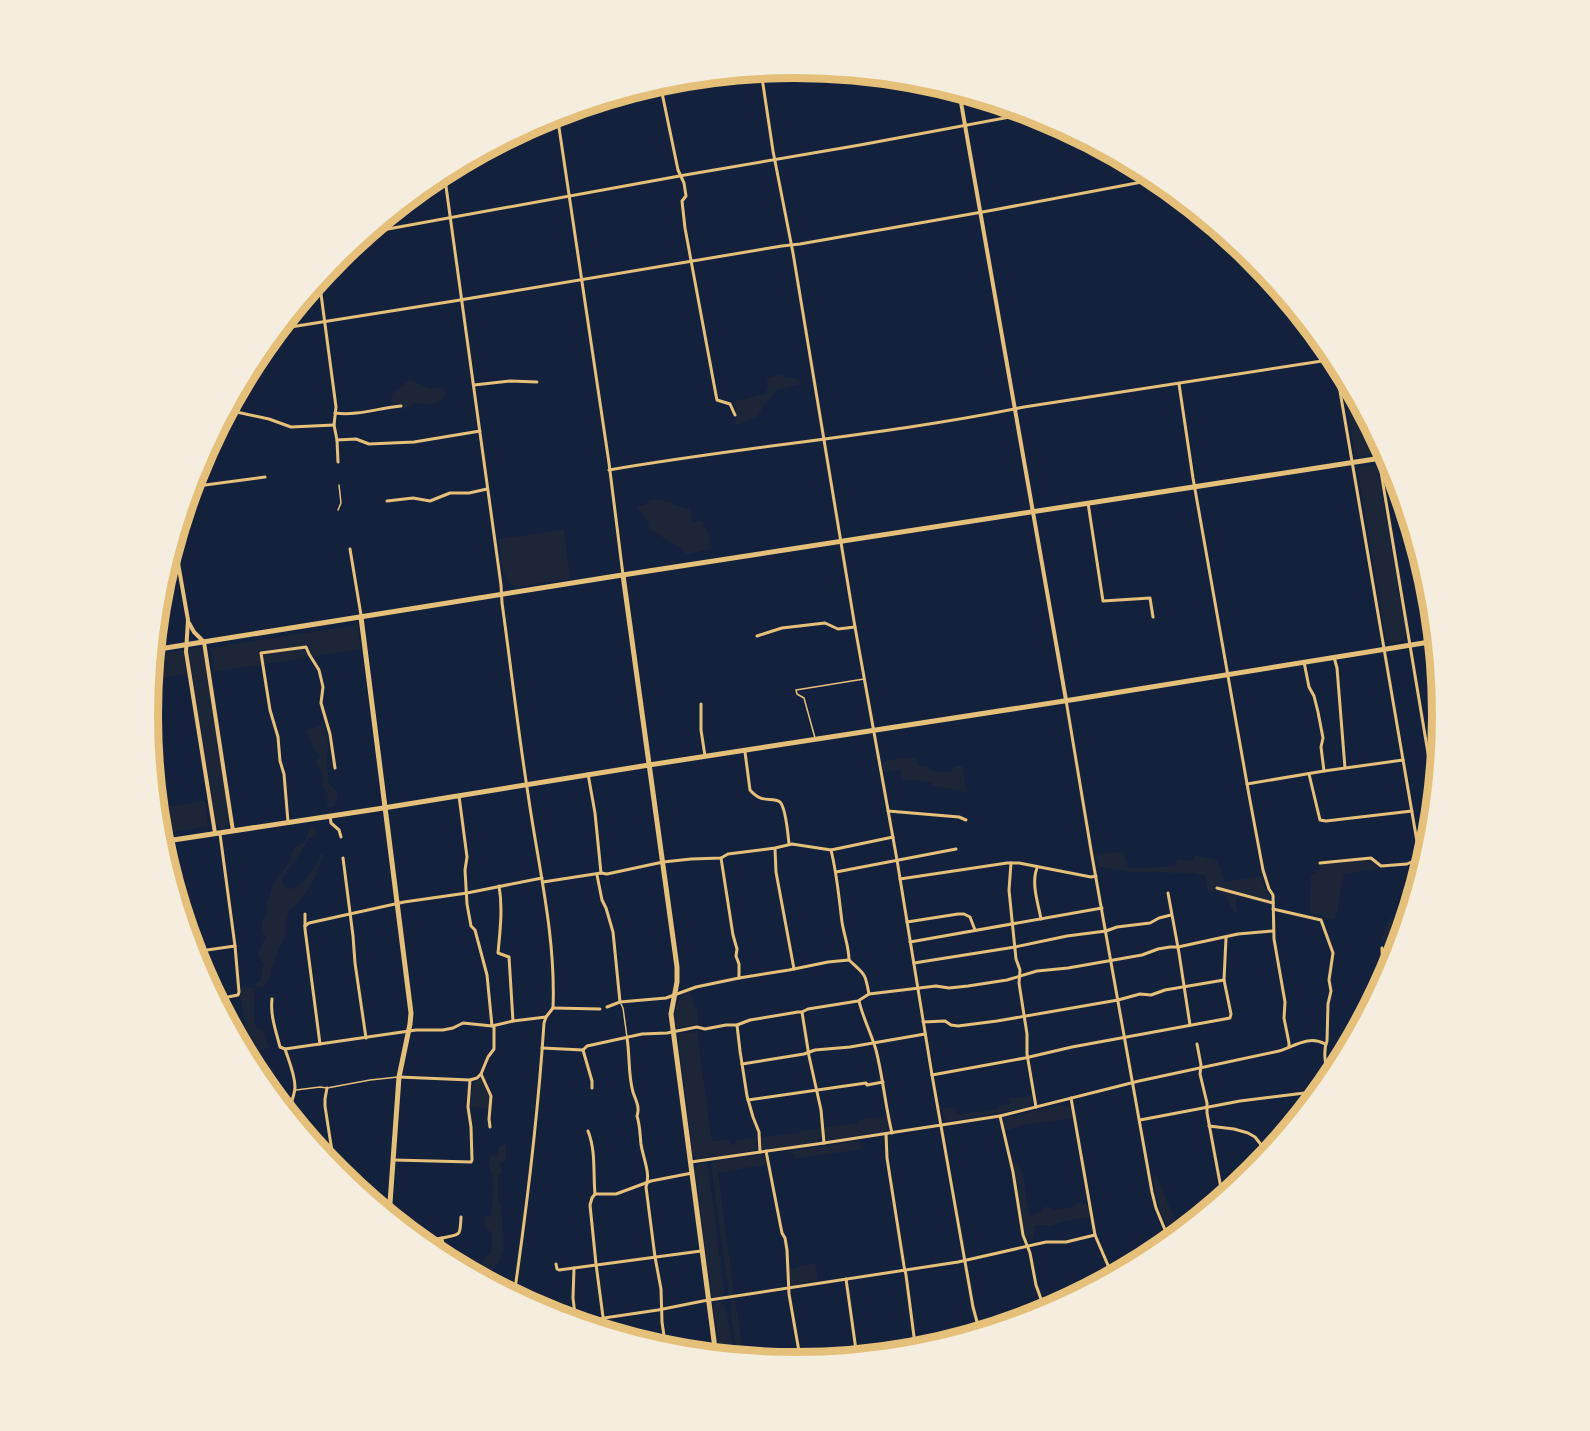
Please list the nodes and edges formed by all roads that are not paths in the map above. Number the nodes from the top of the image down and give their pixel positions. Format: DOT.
graph roads {
  1 [pos="761,79"];
  2 [pos="662,92"];
  3 [pos="960,100"];
  4 [pos="1012,117"];
  5 [pos="559,124"];
  6 [pos="965,126"];
  7 [pos="776,159"];
  8 [pos="680,176"];
  9 [pos="445,182"];
  10 [pos="1144,182"];
  11 [pos="570,196"];
  12 [pos="981,212"];
  13 [pos="450,218"];
  14 [pos="382,230"];
  15 [pos="791,245"];
  16 [pos="691,261"];
  17 [pos="582,279"];
  18 [pos="321,290"];
  19 [pos="462,299"];
  20 [pos="325,321"];
  21 [pos="290,326"];
  22 [pos="1324,360"];
  23 [pos="537,382"];
  24 [pos="1338,383"];
  25 [pos="1179,384"];
  26 [pos="474,385"];
  27 [pos="400,406"];
  28 [pos="1014,408"];
  29 [pos="235,412"];
  30 [pos="335,413"];
  31 [pos="735,415"];
  32 [pos="334,425"];
  33 [pos="480,431"];
  34 [pos="824,439"];
  35 [pos="337,440"];
  36 [pos="1378,458"];
  37 [pos="338,462"];
  38 [pos="1352,462"];
  39 [pos="609,471"];
  40 [pos="265,477"];
  41 [pos="339,485"];
  42 [pos="201,486"];
  43 [pos="1194,486"];
  44 [pos="488,489"];
  45 [pos="387,501"];
  46 [pos="1088,503"];
  47 [pos="338,510"];
  48 [pos="1032,512"];
  49 [pos="841,541"];
  50 [pos="350,549"];
  51 [pos="177,560"];
  52 [pos="623,575"];
  53 [pos="502,595"];
  54 [pos="361,617"];
  55 [pos="1153,617"];
  56 [pos="188,620"];
  57 [pos="855,627"];
  58 [pos="757,636"];
  59 [pos="204,642"];
  60 [pos="1428,642"];
  61 [pos="185,645"];
  62 [pos="1410,645"];
  63 [pos="161,649"];
  64 [pos="1384,649"];
  65 [pos="1334,657"];
  66 [pos="1304,662"];
  67 [pos="1228,675"];
  68 [pos="865,679"];
  69 [pos="1066,700"];
  70 [pos="701,704"];
  71 [pos="873,730"];
  72 [pos="815,739"];
  73 [pos="745,751"];
  74 [pos="705,756"];
  75 [pos="1403,760"];
  76 [pos="649,765"];
  77 [pos="1430,766"];
  78 [pos="335,768"];
  79 [pos="1345,768"];
  80 [pos="1324,771"];
  81 [pos="588,774"];
  82 [pos="1309,774"];
  83 [pos="526,784"];
  84 [pos="1247,784"];
  85 [pos="459,796"];
  86 [pos="385,808"];
  87 [pos="888,811"];
  88 [pos="1412,811"];
  89 [pos="330,816"];
  90 [pos="966,820"];
  91 [pos="288,822"];
  92 [pos="233,831"];
  93 [pos="217,833"];
  94 [pos="341,837"];
  95 [pos="893,837"];
  96 [pos="170,840"];
  97 [pos="789,844"];
  98 [pos="775,848"];
  99 [pos="1418,848"];
  100 [pos="956,849"];
  101 [pos="831,850"];
  102 [pos="343,858"];
  103 [pos="721,858"];
  104 [pos="897,860"];
  105 [pos="1415,860"];
  106 [pos="663,862"];
  107 [pos="1011,863"];
  108 [pos="1320,863"];
  109 [pos="1037,867"];
  110 [pos="836,872"];
  111 [pos="599,874"];
  112 [pos="1096,876"];
  113 [pos="900,879"];
  114 [pos="542,880"];
  115 [pos="499,886"];
  116 [pos="1217,888"];
  117 [pos="467,893"];
  118 [pos="1168,893"];
  119 [pos="1273,903"];
  120 [pos="398,904"];
  121 [pos="1102,908"];
  122 [pos="1273,909"];
  123 [pos="305,914"];
  124 [pos="350,914"];
  125 [pos="1171,915"];
  126 [pos="1041,919"];
  127 [pos="907,922"];
  128 [pos="1012,924"];
  129 [pos="305,926"];
  130 [pos="975,930"];
  131 [pos="1106,931"];
  132 [pos="1273,931"];
  133 [pos="1226,938"];
  134 [pos="910,942"];
  135 [pos="235,946"];
  136 [pos="1015,947"];
  137 [pos="1178,947"];
  138 [pos="1382,948"];
  139 [pos="203,951"];
  140 [pos="849,960"];
  141 [pos="1111,960"];
  142 [pos="914,963"];
  143 [pos="1382,963"];
  144 [pos="794,969"];
  145 [pos="1019,977"];
  146 [pos="739,978"];
  147 [pos="1224,980"];
  148 [pos="918,988"];
  149 [pos="1184,988"];
  150 [pos="869,994"];
  151 [pos="675,995"];
  152 [pos="223,998"];
  153 [pos="272,999"];
  154 [pos="1118,1000"];
  155 [pos="858,1001"];
  156 [pos="620,1002"];
  157 [pos="607,1007"];
  158 [pos="553,1008"];
  159 [pos="600,1009"];
  160 [pos="802,1012"];
  161 [pos="1023,1016"];
  162 [pos="546,1017"];
  163 [pos="513,1021"];
  164 [pos="923,1022"];
  165 [pos="737,1025"];
  166 [pos="1190,1025"];
  167 [pos="493,1026"];
  168 [pos="408,1032"];
  169 [pos="674,1032"];
  170 [pos="925,1034"];
  171 [pos="1125,1037"];
  172 [pos="366,1038"];
  173 [pos="627,1038"];
  174 [pos="873,1042"];
  175 [pos="320,1044"];
  176 [pos="1197,1044"];
  177 [pos="1325,1044"];
  178 [pos="1289,1047"];
  179 [pos="543,1048"];
  180 [pos="285,1049"];
  181 [pos="584,1050"];
  182 [pos="809,1053"];
  183 [pos="1028,1057"];
  184 [pos="742,1064"];
  185 [pos="1200,1068"];
  186 [pos="1326,1069"];
  187 [pos="482,1074"];
  188 [pos="932,1075"];
  189 [pos="399,1077"];
  190 [pos="470,1080"];
  191 [pos="884,1082"];
  192 [pos="1132,1083"];
  193 [pos="327,1088"];
  194 [pos="592,1088"];
  195 [pos="295,1090"];
  196 [pos="817,1090"];
  197 [pos="1310,1092"];
  198 [pos="1071,1098"];
  199 [pos="748,1100"];
  200 [pos="290,1105"];
  201 [pos="1036,1107"];
  202 [pos="1207,1108"];
  203 [pos="1000,1116"];
  204 [pos="1139,1120"];
  205 [pos="942,1125"];
  206 [pos="1209,1126"];
  207 [pos="490,1127"];
  208 [pos="588,1131"];
  209 [pos="892,1133"];
  210 [pos="886,1134"];
  211 [pos="824,1143"];
  212 [pos="1263,1148"];
  213 [pos="766,1151"];
  214 [pos="760,1152"];
  215 [pos="332,1153"];
  216 [pos="393,1160"];
  217 [pos="691,1162"];
  218 [pos="692,1173"];
  219 [pos="648,1182"];
  220 [pos="1221,1189"];
  221 [pos="595,1194"];
  222 [pos="390,1207"];
  223 [pos="461,1217"];
  224 [pos="1167,1233"];
  225 [pos="1095,1235"];
  226 [pos="442,1238"];
  227 [pos="432,1240"];
  228 [pos="443,1247"];
  229 [pos="1028,1247"];
  230 [pos="702,1250"];
  231 [pos="655,1257"];
  232 [pos="966,1260"];
  233 [pos="556,1264"];
  234 [pos="596,1264"];
  235 [pos="574,1268"];
  236 [pos="905,1270"];
  237 [pos="1110,1270"];
  238 [pos="846,1279"];
  239 [pos="515,1288"];
  240 [pos="789,1288"];
  241 [pos="709,1300"];
  242 [pos="1042,1303"];
  243 [pos="662,1310"];
  244 [pos="576,1313"];
  245 [pos="604,1318"];
  246 [pos="592,1320"];
  247 [pos="605,1323"];
  248 [pos="978,1326"];
  249 [pos="664,1339"];
  250 [pos="915,1342"];
  251 [pos="715,1348"];
  252 [pos="856,1350"];
  253 [pos="799,1353"];
  1 -- 7 [label="street"];
  2 -- 8 [label="street"];
  3 -- 6 [label="street"];
  4 -- 6 [label="street"];
  5 -- 11 [label="street"];
  6 -- 7 [label="street"];
  6 -- 12 [label="street"];
  7 -- 8 [label="street"];
  7 -- 15 [label="street"];
  8 -- 11 [label="street"];
  8 -- 16 [label="street"];
  9 -- 13 [label="street"];
  10 -- 12 [label="street"];
  11 -- 13 [label="street"];
  11 -- 17 [label="street"];
  12 -- 15 [label="street"];
  12 -- 28 [label="street"];
  13 -- 14 [label="street"];
  13 -- 19 [label="street"];
  15 -- 16 [label="street"];
  15 -- 34 [label="street"];
  16 -- 17 [label="street"];
  16 -- 31 [label="street"];
  17 -- 19 [label="street"];
  17 -- 39 [label="street"];
  18 -- 20 [label="street"];
  19 -- 20 [label="street"];
  19 -- 26 [label="street"];
  20 -- 21 [label="street"];
  20 -- 30 [label="street"];
  22 -- 25 [label="street"];
  23 -- 26 [label="street"];
  24 -- 38 [label="street"];
  25 -- 28 [label="street"];
  25 -- 43 [label="street"];
  26 -- 33 [label="street"];
  27 -- 30 [label="street"];
  28 -- 34 [label="street"];
  28 -- 48 [label="street"];
  29 -- 32 [label="street"];
  30 -- 32 [label="street"];
  32 -- 35 [label="street"];
  33 -- 35 [label="street"];
  33 -- 44 [label="street"];
  34 -- 39 [label="street"];
  34 -- 49 [label="street"];
  35 -- 37 [label="street"];
  36 -- 38 [label="main road"];
  36 -- 62 [label="street"];
  38 -- 43 [label="main road"];
  38 -- 64 [label="street"];
  39 -- 52 [label="street"];
  40 -- 42 [label="street"];
  41 -- 47 [label="lane"];
  43 -- 46 [label="main road"];
  43 -- 67 [label="street"];
  44 -- 45 [label="street"];
  44 -- 53 [label="street"];
  46 -- 48 [label="main road"];
  46 -- 55 [label="street"];
  48 -- 49 [label="main road"];
  48 -- 69 [label="street"];
  49 -- 52 [label="main road"];
  49 -- 57 [label="street"];
  50 -- 54 [label="street"];
  51 -- 56 [label="street"];
  52 -- 53 [label="main road"];
  52 -- 76 [label="main road"];
  53 -- 54 [label="main road"];
  53 -- 83 [label="street"];
  54 -- 59 [label="main road"];
  54 -- 86 [label="main road"];
  56 -- 59 [label="street"];
  56 -- 61 [label="street"];
  57 -- 58 [label="street"];
  57 -- 68 [label="street"];
  59 -- 61 [label="main road"];
  59 -- 92 [label="street"];
  60 -- 62 [label="main road"];
  61 -- 63 [label="main road"];
  61 -- 93 [label="street"];
  62 -- 64 [label="main road"];
  62 -- 77 [label="street"];
  64 -- 65 [label="main road"];
  64 -- 75 [label="street"];
  65 -- 66 [label="main road"];
  65 -- 79 [label="street"];
  66 -- 67 [label="main road"];
  66 -- 80 [label="street"];
  67 -- 69 [label="main road"];
  67 -- 84 [label="street"];
  68 -- 71 [label="street"];
  68 -- 72 [label="lane"];
  69 -- 71 [label="main road"];
  69 -- 112 [label="street"];
  70 -- 74 [label="street"];
  71 -- 72 [label="main road"];
  71 -- 87 [label="street"];
  72 -- 73 [label="main road"];
  73 -- 74 [label="main road"];
  73 -- 97 [label="street"];
  74 -- 76 [label="main road"];
  75 -- 79 [label="street"];
  75 -- 88 [label="street"];
  76 -- 81 [label="main road"];
  76 -- 106 [label="main road"];
  78 -- 91 [label="street"];
  79 -- 80 [label="street"];
  80 -- 82 [label="street"];
  81 -- 83 [label="main road"];
  81 -- 111 [label="street"];
  82 -- 84 [label="street"];
  82 -- 88 [label="street"];
  83 -- 85 [label="main road"];
  83 -- 114 [label="street"];
  84 -- 119 [label="street"];
  85 -- 86 [label="main road"];
  85 -- 117 [label="street"];
  86 -- 89 [label="main road"];
  86 -- 120 [label="main road"];
  87 -- 90 [label="street"];
  87 -- 95 [label="street"];
  88 -- 99 [label="street"];
  89 -- 91 [label="main road"];
  89 -- 94 [label="street"];
  91 -- 92 [label="main road"];
  92 -- 93 [label="main road"];
  93 -- 96 [label="main road"];
  93 -- 135 [label="street"];
  95 -- 101 [label="street"];
  95 -- 104 [label="street"];
  97 -- 98 [label="street"];
  97 -- 101 [label="street"];
  98 -- 103 [label="street"];
  98 -- 144 [label="street"];
  100 -- 104 [label="street"];
  101 -- 110 [label="street"];
  102 -- 124 [label="street"];
  103 -- 106 [label="street"];
  103 -- 146 [label="street"];
  104 -- 110 [label="street"];
  104 -- 113 [label="street"];
  105 -- 108 [label="street"];
  106 -- 111 [label="street"];
  106 -- 151 [label="main road"];
  107 -- 109 [label="street"];
  107 -- 113 [label="street"];
  107 -- 128 [label="street"];
  109 -- 112 [label="street"];
  109 -- 126 [label="street"];
  110 -- 140 [label="street"];
  111 -- 114 [label="street"];
  111 -- 156 [label="street"];
  112 -- 121 [label="street"];
  113 -- 127 [label="street"];
  114 -- 115 [label="street"];
  114 -- 158 [label="street"];
  115 -- 117 [label="street"];
  115 -- 163 [label="street"];
  116 -- 119 [label="street"];
  117 -- 120 [label="street"];
  117 -- 167 [label="street"];
  118 -- 125 [label="street"];
  119 -- 122 [label="street"];
  120 -- 124 [label="street"];
  120 -- 168 [label="main road"];
  121 -- 126 [label="street"];
  121 -- 131 [label="street"];
  122 -- 132 [label="street"];
  122 -- 177 [label="street"];
  123 -- 129 [label="street"];
  124 -- 129 [label="street"];
  124 -- 172 [label="street"];
  125 -- 131 [label="street"];
  125 -- 137 [label="street"];
  126 -- 128 [label="street"];
  127 -- 130 [label="street"];
  127 -- 134 [label="street"];
  128 -- 130 [label="street"];
  128 -- 136 [label="street"];
  129 -- 175 [label="street"];
  130 -- 134 [label="street"];
  131 -- 136 [label="street"];
  131 -- 141 [label="street"];
  132 -- 133 [label="street"];
  132 -- 178 [label="street"];
  133 -- 137 [label="street"];
  133 -- 147 [label="street"];
  134 -- 142 [label="street"];
  135 -- 139 [label="street"];
  135 -- 152 [label="street"];
  136 -- 142 [label="street"];
  136 -- 145 [label="street"];
  137 -- 141 [label="street"];
  137 -- 149 [label="street"];
  138 -- 143 [label="street"];
  140 -- 144 [label="street"];
  140 -- 150 [label="street"];
  141 -- 145 [label="street"];
  141 -- 154 [label="street"];
  142 -- 148 [label="street"];
  144 -- 146 [label="street"];
  145 -- 148 [label="street"];
  145 -- 161 [label="street"];
  146 -- 151 [label="street"];
  147 -- 149 [label="street"];
  147 -- 166 [label="street"];
  148 -- 150 [label="street"];
  148 -- 164 [label="street"];
  149 -- 154 [label="street"];
  149 -- 166 [label="street"];
  150 -- 155 [label="street"];
  151 -- 156 [label="street"];
  151 -- 169 [label="main road"];
  153 -- 180 [label="street"];
  154 -- 161 [label="street"];
  154 -- 171 [label="street"];
  155 -- 160 [label="street"];
  155 -- 174 [label="street"];
  156 -- 157 [label="street"];
  156 -- 173 [label="lane"];
  158 -- 159 [label="street"];
  158 -- 162 [label="street"];
  160 -- 165 [label="street"];
  160 -- 182 [label="street"];
  161 -- 164 [label="street"];
  161 -- 183 [label="street"];
  162 -- 163 [label="street"];
  162 -- 179 [label="street"];
  163 -- 167 [label="street"];
  164 -- 170 [label="street"];
  165 -- 169 [label="street"];
  165 -- 184 [label="street"];
  166 -- 171 [label="street"];
  167 -- 168 [label="street"];
  167 -- 187 [label="street"];
  168 -- 172 [label="street"];
  168 -- 189 [label="main road"];
  169 -- 173 [label="street"];
  169 -- 217 [label="main road"];
  170 -- 174 [label="street"];
  170 -- 188 [label="street"];
  171 -- 183 [label="street"];
  171 -- 192 [label="street"];
  172 -- 175 [label="street"];
  173 -- 181 [label="street"];
  173 -- 219 [label="street"];
  174 -- 182 [label="street"];
  174 -- 191 [label="street"];
  175 -- 180 [label="street"];
  176 -- 185 [label="street"];
  177 -- 178 [label="street"];
  177 -- 186 [label="street"];
  178 -- 185 [label="street"];
  179 -- 181 [label="street"];
  179 -- 239 [label="street"];
  180 -- 195 [label="street"];
  181 -- 194 [label="street"];
  182 -- 184 [label="street"];
  182 -- 196 [label="street"];
  183 -- 188 [label="street"];
  183 -- 201 [label="street"];
  184 -- 199 [label="street"];
  185 -- 192 [label="street"];
  185 -- 202 [label="street"];
  187 -- 190 [label="street"];
  187 -- 207 [label="street"];
  188 -- 205 [label="street"];
  189 -- 190 [label="street"];
  189 -- 193 [label="lane"];
  189 -- 216 [label="main road"];
  190 -- 216 [label="street"];
  191 -- 196 [label="street"];
  191 -- 209 [label="street"];
  192 -- 198 [label="street"];
  192 -- 204 [label="street"];
  193 -- 195 [label="lane"];
  193 -- 215 [label="street"];
  195 -- 200 [label="street"];
  196 -- 199 [label="street"];
  196 -- 211 [label="street"];
  197 -- 202 [label="street"];
  198 -- 201 [label="street"];
  198 -- 225 [label="street"];
  199 -- 214 [label="street"];
  201 -- 203 [label="street"];
  202 -- 204 [label="street"];
  202 -- 206 [label="street"];
  203 -- 205 [label="street"];
  203 -- 229 [label="street"];
  204 -- 224 [label="street"];
  205 -- 209 [label="street"];
  205 -- 232 [label="street"];
  206 -- 212 [label="street"];
  206 -- 220 [label="street"];
  208 -- 221 [label="street"];
  209 -- 210 [label="street"];
  210 -- 211 [label="street"];
  210 -- 236 [label="street"];
  211 -- 213 [label="street"];
  213 -- 214 [label="street"];
  213 -- 240 [label="street"];
  214 -- 217 [label="street"];
  216 -- 222 [label="main road"];
  217 -- 218 [label="main road"];
  218 -- 219 [label="street"];
  218 -- 230 [label="main road"];
  219 -- 221 [label="street"];
  219 -- 231 [label="street"];
  221 -- 234 [label="street"];
  223 -- 226 [label="street"];
  225 -- 229 [label="street"];
  225 -- 237 [label="street"];
  226 -- 227 [label="street"];
  226 -- 228 [label="street"];
  229 -- 232 [label="street"];
  229 -- 242 [label="street"];
  230 -- 231 [label="street"];
  230 -- 241 [label="main road"];
  231 -- 234 [label="street"];
  231 -- 243 [label="street"];
  232 -- 236 [label="street"];
  232 -- 248 [label="street"];
  233 -- 235 [label="street"];
  234 -- 235 [label="street"];
  234 -- 245 [label="street"];
  235 -- 244 [label="street"];
  236 -- 238 [label="street"];
  236 -- 250 [label="street"];
  238 -- 240 [label="street"];
  238 -- 252 [label="street"];
  240 -- 241 [label="street"];
  240 -- 253 [label="street"];
  241 -- 243 [label="street"];
  241 -- 251 [label="main road"];
  243 -- 245 [label="street"];
  243 -- 249 [label="street"];
  245 -- 246 [label="lane"];
  245 -- 247 [label="street"];
}
